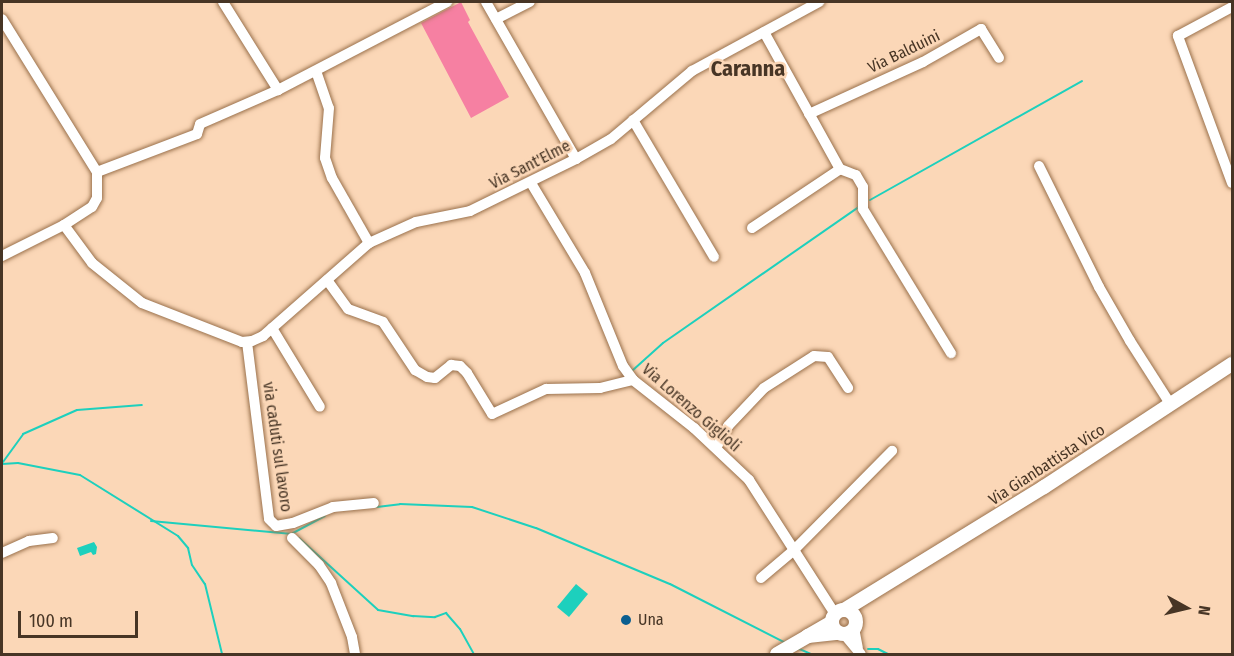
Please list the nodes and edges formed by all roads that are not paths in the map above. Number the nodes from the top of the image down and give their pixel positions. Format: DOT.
graph roads {
  1 [pos="224,2"];
  2 [pos="447,2"];
  3 [pos="486,2"];
  4 [pos="530,2"];
  5 [pos="819,2"];
  6 [pos="1233,8"];
  7 [pos="2,19"];
  8 [pos="496,20"];
  9 [pos="764,32"];
  10 [pos="999,58"];
  11 [pos="316,71"];
  12 [pos="279,90"];
  13 [pos="809,114"];
  14 [pos="633,120"];
  15 [pos="576,159"];
  16 [pos="1039,166"];
  17 [pos="840,170"];
  18 [pos="97,172"];
  19 [pos="531,183"];
  20 [pos="1232,183"];
  21 [pos="64,225"];
  22 [pos="752,228"];
  23 [pos="369,243"];
  24 [pos="2,256"];
  25 [pos="714,257"];
  26 [pos="327,280"];
  27 [pos="272,328"];
  28 [pos="250,342"];
  29 [pos="951,353"];
  30 [pos="1233,364"];
  31 [pos="633,380"];
  32 [pos="848,388"];
  33 [pos="1171,405"];
  34 [pos="320,407"];
  35 [pos="716,448"];
  36 [pos="892,451"];
  37 [pos="374,503"];
  38 [pos="53,538"];
  39 [pos="292,538"];
  40 [pos="793,551"];
  41 [pos="2,553"];
  42 [pos="761,578"];
  43 [pos="843,623"];
  44 [pos="860,653"];
  45 [pos="355,654"];
  46 [pos="777,654"];
  1 -- 12 [label="street"];
  2 -- 11 [label="street"];
  3 -- 8 [label="street"];
  4 -- 8 [label="street"];
  5 -- 9 [label="street, Via Sant'Elme"];
  6 -- 20 [label="street"];
  7 -- 18 [label="street"];
  8 -- 15 [label="street"];
  9 -- 13 [label="street"];
  9 -- 14 [label="street, Via Sant'Elme"];
  10 -- 13 [label="street, Via Balduini"];
  11 -- 12 [label="street"];
  11 -- 23 [label="street"];
  12 -- 18 [label="street"];
  13 -- 17 [label="street"];
  14 -- 15 [label="street, Via Sant'Elme"];
  14 -- 25 [label="street"];
  15 -- 19 [label="street, Via Sant'Elme"];
  16 -- 33 [label="street"];
  17 -- 22 [label="street"];
  17 -- 29 [label="street"];
  18 -- 21 [label="street"];
  19 -- 23 [label="street, Via Sant'Elme"];
  19 -- 31 [label="street, Via Lorenzo Giglioli"];
  21 -- 24 [label="street"];
  21 -- 28 [label="street"];
  23 -- 26 [label="street, Via Sant'Elme"];
  26 -- 27 [label="street, Via Sant'Elme"];
  26 -- 31 [label="street"];
  27 -- 28 [label="street, Via Sant'Elme"];
  27 -- 34 [label="street"];
  28 -- 37 [label="street, via caduti sul lavoro"];
  30 -- 33 [label="main road, Via Gianbattista Vico"];
  31 -- 35 [label="street, Via Lorenzo Giglioli"];
  32 -- 35 [label="street"];
  33 -- 43 [label="main road, Via Gianbattista Vico"];
  35 -- 40 [label="street, Via Lorenzo Giglioli"];
  36 -- 40 [label="street"];
  38 -- 41 [label="street"];
  39 -- 45 [label="street"];
  40 -- 42 [label="street"];
  40 -- 43 [label="street, Via Lorenzo Giglioli"];
  43 -- 44 [label="street, Via Lorenzo Giglioli"];
  43 -- 46 [label="main road, Via Gianbattista Vico"];
}
